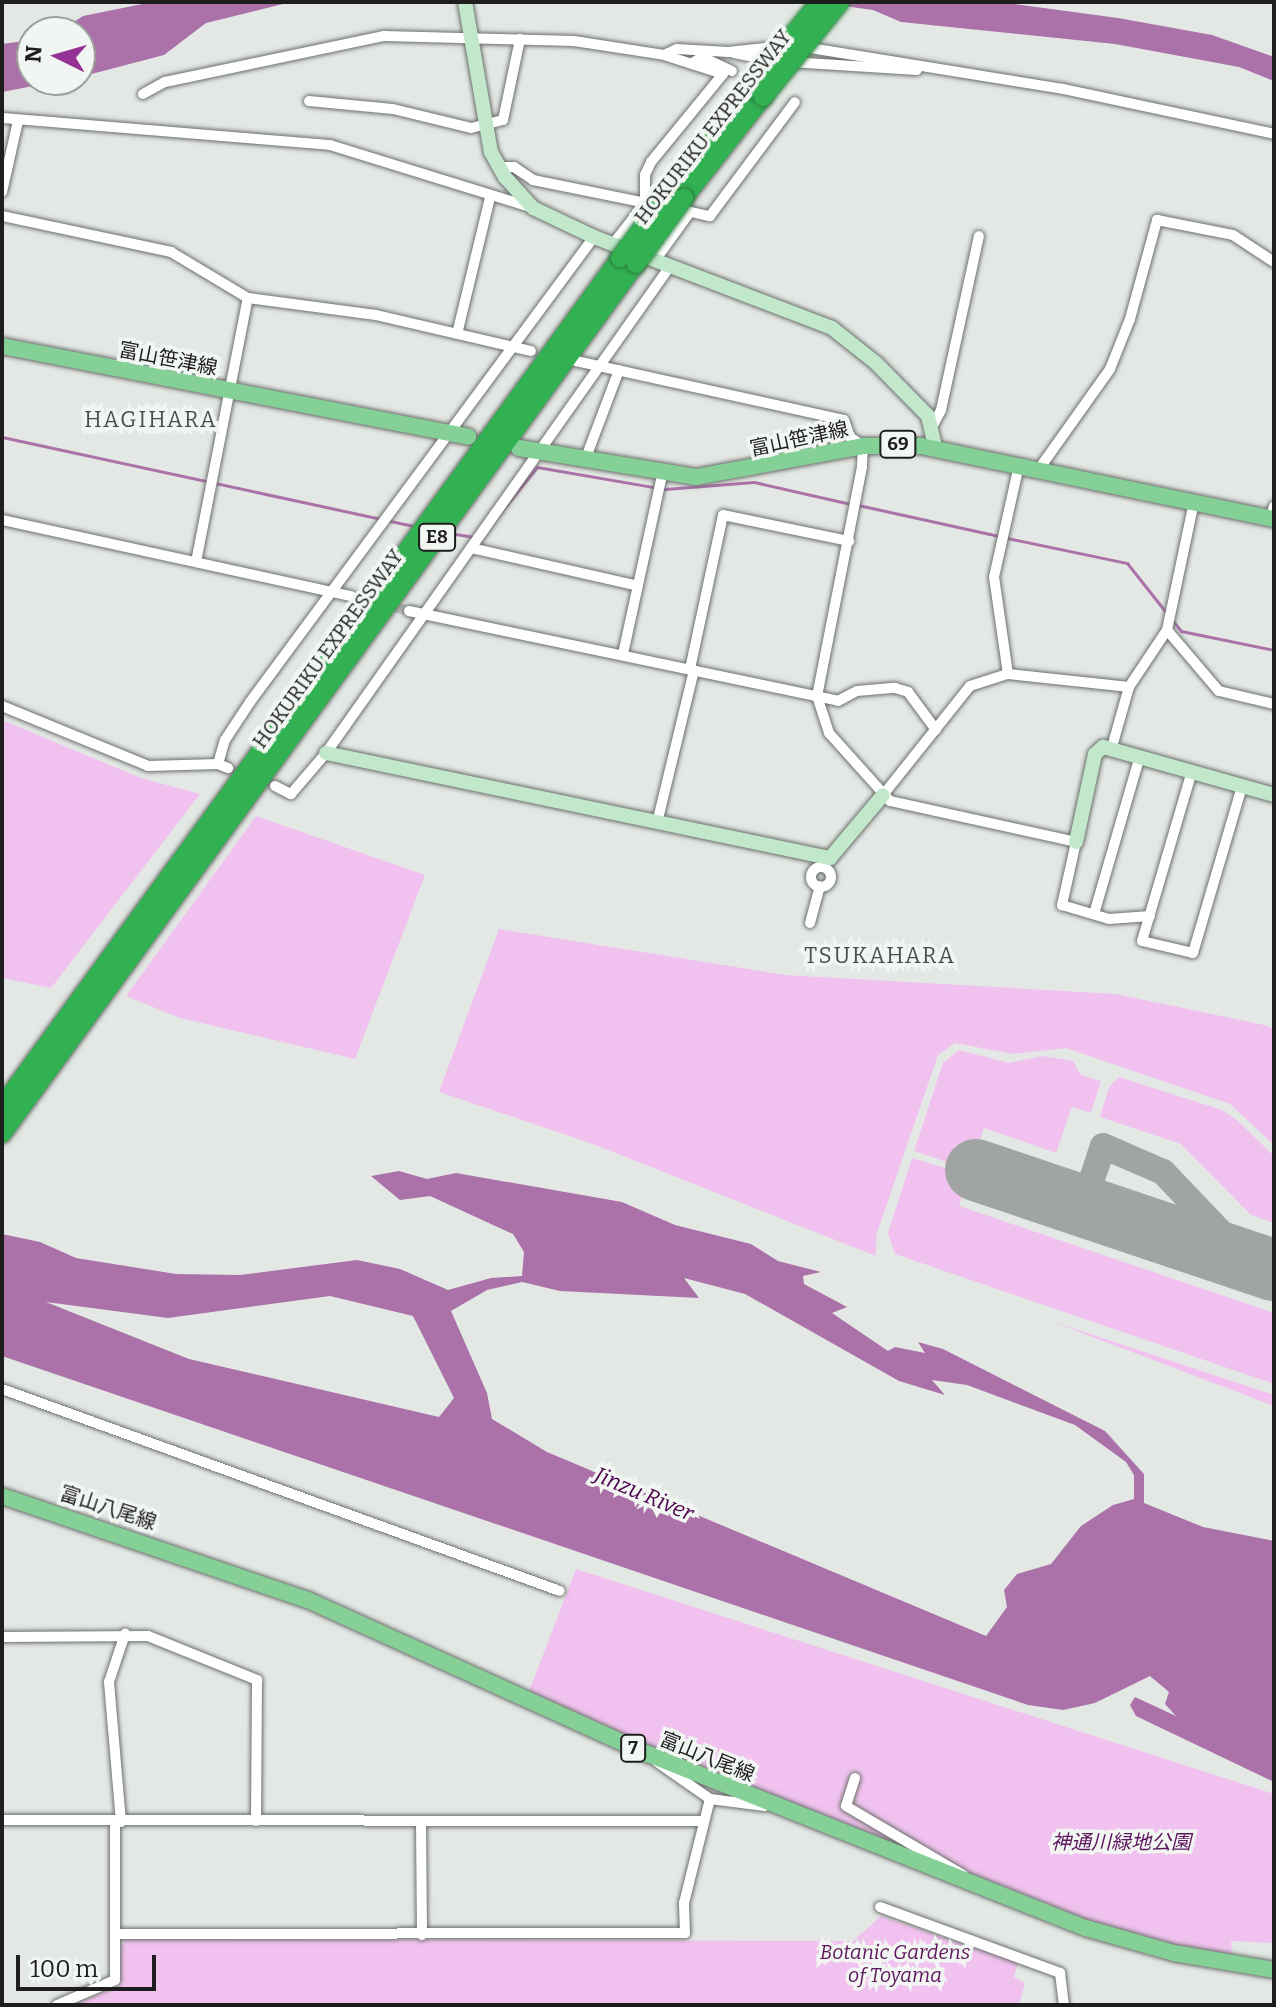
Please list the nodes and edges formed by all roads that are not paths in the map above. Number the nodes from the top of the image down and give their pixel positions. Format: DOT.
graph roads {
  1 [pos="465,2"];
  2 [pos="820,2"];
  3 [pos="840,2"];
  4 [pos="473,38"];
  5 [pos="520,39"];
  6 [pos="728,52"];
  7 [pos="664,55"];
  8 [pos="693,63"];
  9 [pos="923,70"];
  10 [pos="732,71"];
  11 [pos="755,93"];
  12 [pos="143,94"];
  13 [pos="309,101"];
  14 [pos="795,102"];
  15 [pos="2,118"];
  16 [pos="18,121"];
  17 [pos="483,124"];
  18 [pos="1274,134"];
  19 [pos="499,167"];
  20 [pos="2,192"];
  21 [pos="490,198"];
  22 [pos="681,201"];
  23 [pos="645,203"];
  24 [pos="533,208"];
  25 [pos="2,216"];
  26 [pos="979,236"];
  27 [pos="594,237"];
  28 [pos="623,255"];
  29 [pos="656,259"];
  30 [pos="1274,262"];
  31 [pos="671,265"];
  32 [pos="248,298"];
  33 [pos="457,334"];
  34 [pos="2,346"];
  35 [pos="512,347"];
  36 [pos="531,351"];
  37 [pos="576,361"];
  38 [pos="601,366"];
  39 [pos="619,370"];
  40 [pos="230,392"];
  41 [pos="931,429"];
  42 [pos="449,434"];
  43 [pos="468,437"];
  44 [pos="863,446"];
  45 [pos="935,447"];
  46 [pos="519,448"];
  47 [pos="539,451"];
  48 [pos="585,460"];
  49 [pos="1019,465"];
  50 [pos="1039,469"];
  51 [pos="662,475"];
  52 [pos="1194,502"];
  53 [pos="1273,514"];
  54 [pos="2,520"];
  55 [pos="849,541"];
  56 [pos="471,548"];
  57 [pos="196,562"];
  58 [pos="638,586"];
  59 [pos="333,591"];
  60 [pos="352,596"];
  61 [pos="409,611"];
  62 [pos="426,612"];
  63 [pos="1167,630"];
  64 [pos="623,654"];
  65 [pos="692,669"];
  66 [pos="1008,674"];
  67 [pos="1129,687"];
  68 [pos="817,696"];
  69 [pos="1274,704"];
  70 [pos="2,706"];
  71 [pos="936,730"];
  72 [pos="1112,747"];
  73 [pos="326,753"];
  74 [pos="1140,756"];
  75 [pos="1192,771"];
  76 [pos="275,786"];
  77 [pos="1242,786"];
  78 [pos="883,795"];
  79 [pos="1274,795"];
  80 [pos="230,807"];
  81 [pos="658,819"];
  82 [pos="1076,842"];
  83 [pos="825,862"];
  84 [pos="1094,914"];
  85 [pos="1150,916"];
  86 [pos="810,923"];
  87 [pos="2,1106"];
  88 [pos="2,1134"];
  89 [pos="2,1389"];
  90 [pos="4,1498"];
  91 [pos="560,1591"];
  92 [pos="125,1634"];
  93 [pos="2,1637"];
  94 [pos="648,1754"];
  95 [pos="855,1778"];
  96 [pos="710,1799"];
  97 [pos="783,1809"];
  98 [pos="2,1820"];
  99 [pos="256,1821"];
  100 [pos="421,1821"];
  101 [pos="703,1821"];
  102 [pos="118,1822"];
  103 [pos="972,1883"];
  104 [pos="880,1907"];
  105 [pos="115,1934"];
  106 [pos="422,1935"];
  107 [pos="1274,1970"];
  108 [pos="57,2005"];
  109 [pos="1064,2005"];
  1 -- 4 [label="street"];
  2 -- 11 [label="highway, HOKURIKU EXPRESSWAY / E8, bridge"];
  3 -- 11 [label="highway, HOKURIKU EXPRESSWAY / E8, bridge"];
  4 -- 5 [label="street"];
  4 -- 12 [label="street"];
  4 -- 17 [label="street"];
  5 -- 7 [label="street"];
  5 -- 17 [label="street"];
  6 -- 7 [label="street"];
  6 -- 9 [label="street"];
  6 -- 9 [label="street"];
  7 -- 8 [label="street"];
  8 -- 10 [label="street"];
  8 -- 23 [label="street"];
  9 -- 18 [label="street"];
  11 -- 22 [label="highway, HOKURIKU EXPRESSWAY / E8"];
  13 -- 17 [label="street"];
  14 -- 22 [label="street"];
  15 -- 16 [label="street"];
  16 -- 20 [label="street"];
  16 -- 21 [label="street"];
  17 -- 19 [label="street"];
  19 -- 23 [label="street"];
  19 -- 24 [label="street"];
  21 -- 24 [label="street"];
  21 -- 33 [label="street"];
  22 -- 23 [label="street"];
  22 -- 28 [label="highway, HOKURIKU EXPRESSWAY / E8, bridge"];
  22 -- 29 [label="street"];
  23 -- 28 [label="street"];
  24 -- 27 [label="street"];
  25 -- 32 [label="street"];
  26 -- 41 [label="street"];
  27 -- 28 [label="street"];
  27 -- 35 [label="street"];
  28 -- 29 [label="street"];
  28 -- 80 [label="highway, HOKURIKU EXPRESSWAY / E8"];
  29 -- 31 [label="street"];
  30 -- 50 [label="street"];
  31 -- 38 [label="street"];
  31 -- 41 [label="street"];
  32 -- 33 [label="street"];
  32 -- 40 [label="street"];
  33 -- 35 [label="street"];
  34 -- 40 [label="main road, 富山笹津線"];
  35 -- 36 [label="street"];
  35 -- 42 [label="street"];
  37 -- 38 [label="street"];
  38 -- 39 [label="street"];
  38 -- 47 [label="street"];
  39 -- 44 [label="street"];
  39 -- 48 [label="street"];
  40 -- 42 [label="main road, 富山笹津線"];
  40 -- 57 [label="street"];
  41 -- 45 [label="street"];
  42 -- 43 [label="main road, 富山笹津線"];
  42 -- 59 [label="street"];
  44 -- 45 [label="main road, 富山笹津線 / 69"];
  44 -- 51 [label="main road, 富山笹津線 / 69"];
  44 -- 55 [label="street"];
  45 -- 49 [label="main road, 富山笹津線 / 69"];
  46 -- 47 [label="main road, 富山笹津線 / 69"];
  47 -- 48 [label="main road, 富山笹津線 / 69"];
  47 -- 56 [label="street"];
  48 -- 51 [label="main road, 富山笹津線 / 69"];
  49 -- 50 [label="main road, 富山笹津線 / 69"];
  49 -- 66 [label="street"];
  50 -- 52 [label="main road, 富山笹津線 / 69"];
  51 -- 58 [label="street"];
  52 -- 53 [label="main road, 富山笹津線 / 69"];
  52 -- 63 [label="street"];
  54 -- 57 [label="street"];
  55 -- 65 [label="street"];
  55 -- 68 [label="street"];
  56 -- 58 [label="street"];
  56 -- 62 [label="street"];
  57 -- 59 [label="street"];
  58 -- 64 [label="street"];
  59 -- 60 [label="street"];
  59 -- 70 [label="street"];
  61 -- 62 [label="street"];
  62 -- 64 [label="street"];
  62 -- 73 [label="street"];
  63 -- 67 [label="street"];
  63 -- 69 [label="street"];
  64 -- 65 [label="street"];
  65 -- 68 [label="street"];
  65 -- 81 [label="street"];
  66 -- 67 [label="street"];
  66 -- 71 [label="street"];
  67 -- 72 [label="street"];
  68 -- 71 [label="street"];
  68 -- 78 [label="street"];
  71 -- 78 [label="street"];
  72 -- 74 [label="street"];
  72 -- 82 [label="street"];
  73 -- 76 [label="street"];
  73 -- 81 [label="street"];
  74 -- 75 [label="street"];
  74 -- 84 [label="street"];
  75 -- 77 [label="street"];
  75 -- 85 [label="street"];
  77 -- 79 [label="street"];
  77 -- 85 [label="street"];
  78 -- 82 [label="street"];
  78 -- 83 [label="street"];
  80 -- 87 [label="highway, HOKURIKU EXPRESSWAY / E8"];
  80 -- 88 [label="highway, HOKURIKU EXPRESSWAY / E8"];
  81 -- 83 [label="street"];
  82 -- 84 [label="street"];
  83 -- 86 [label="street"];
  84 -- 85 [label="street"];
  89 -- 91 [label="street"];
  90 -- 94 [label="main road, 富山八尾線 / 7"];
  92 -- 93 [label="street"];
  92 -- 99 [label="street"];
  92 -- 102 [label="street"];
  94 -- 96 [label="street"];
  94 -- 97 [label="main road, 富山八尾線 / 7"];
  95 -- 103 [label="street"];
  96 -- 97 [label="street"];
  96 -- 101 [label="street"];
  97 -- 103 [label="main road, 富山八尾線 / 7"];
  98 -- 102 [label="street"];
  99 -- 100 [label="street"];
  99 -- 102 [label="street"];
  100 -- 101 [label="street"];
  100 -- 106 [label="street"];
  101 -- 106 [label="street"];
  102 -- 105 [label="street"];
  103 -- 107 [label="main road, 富山八尾線 / 7"];
  104 -- 109 [label="street"];
  105 -- 106 [label="street"];
  105 -- 108 [label="street"];
}
